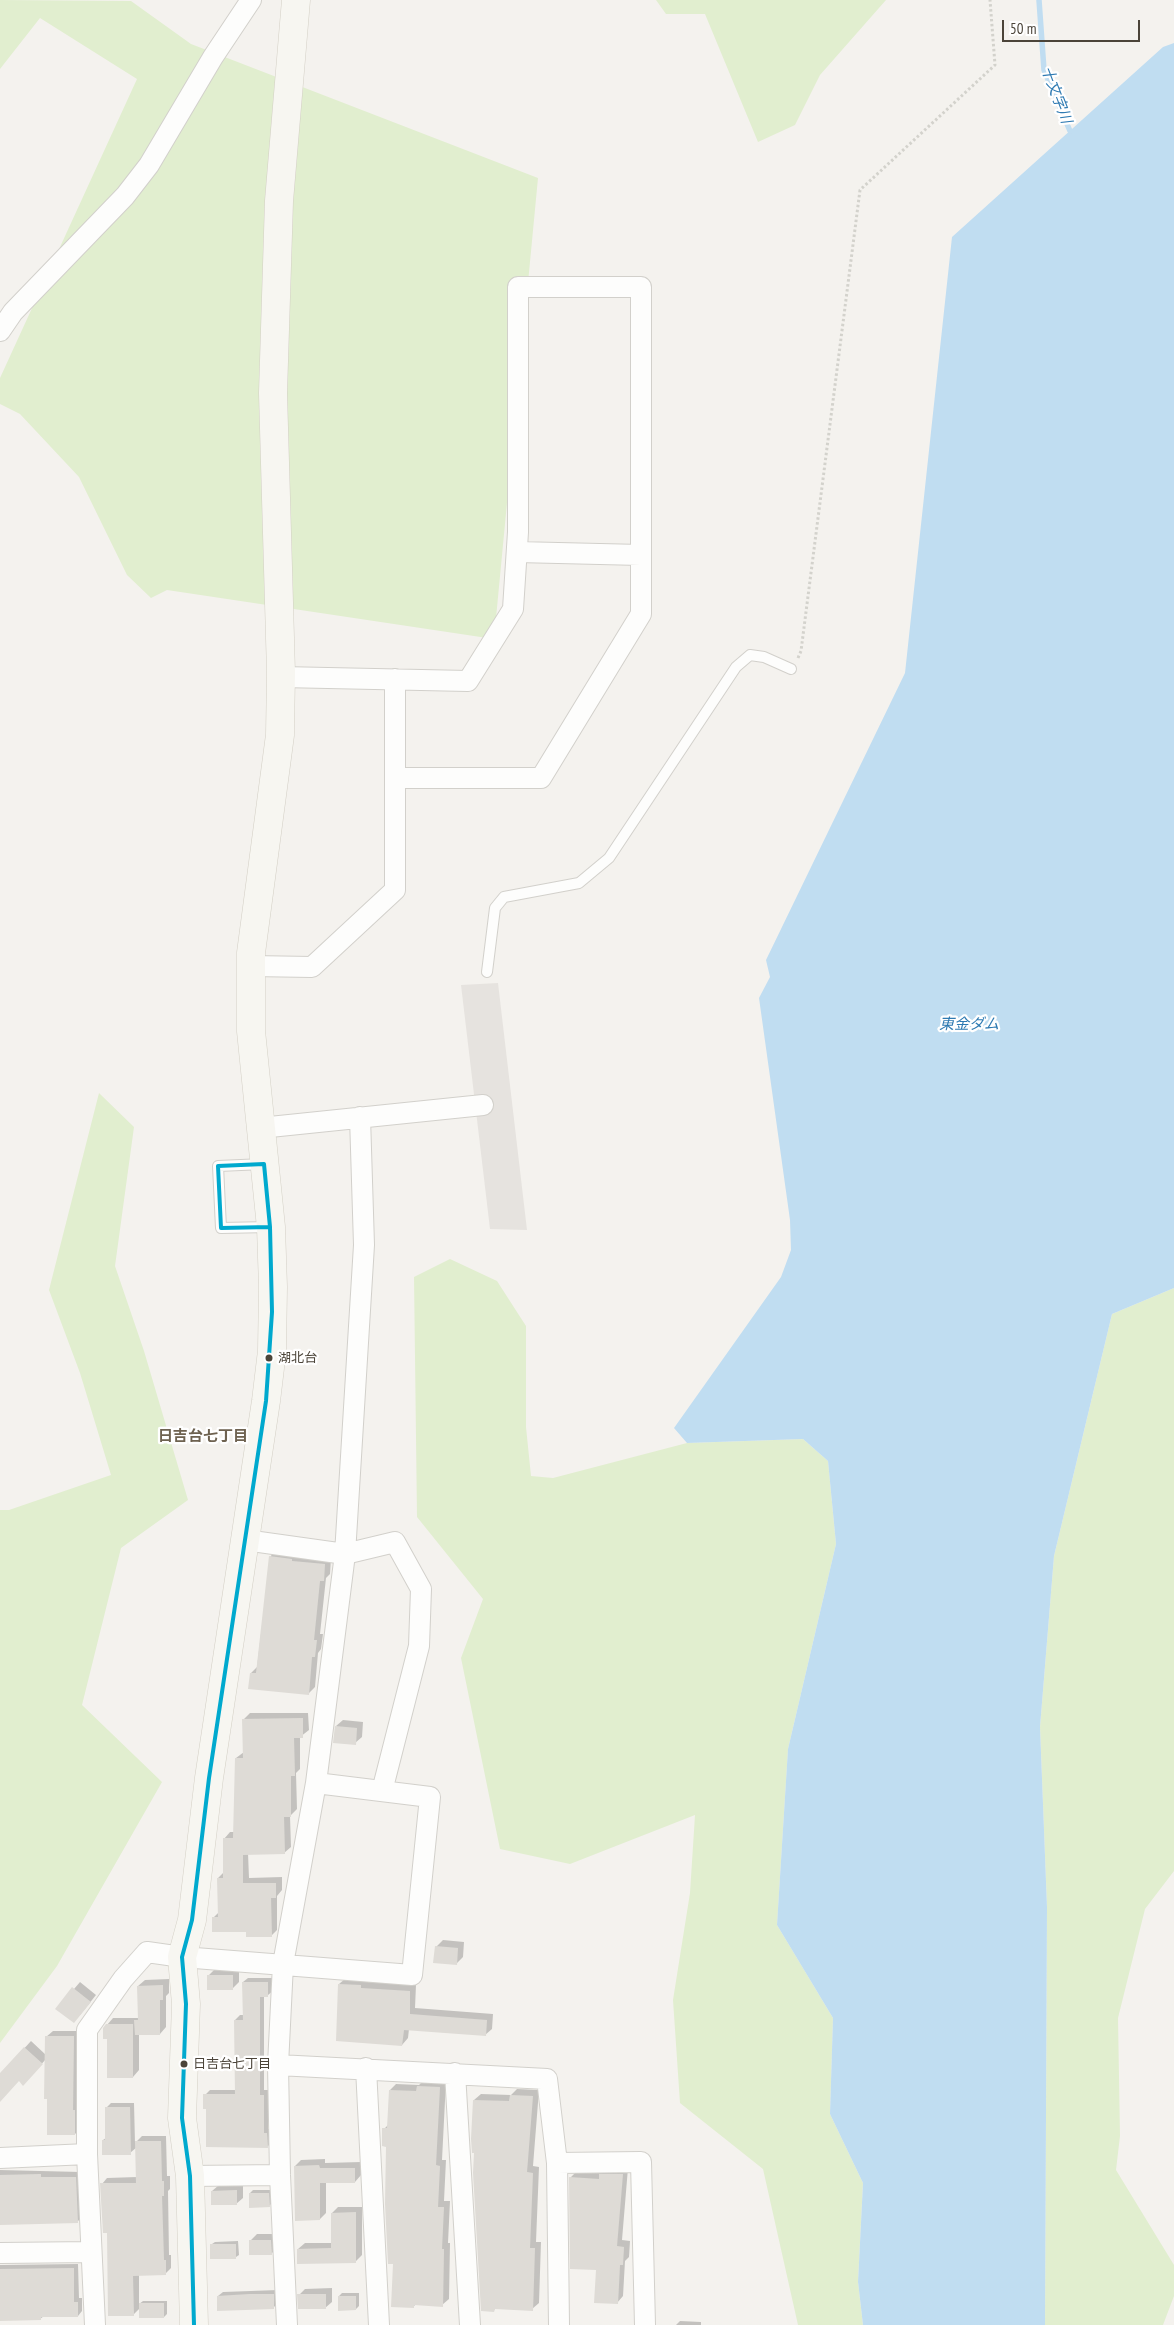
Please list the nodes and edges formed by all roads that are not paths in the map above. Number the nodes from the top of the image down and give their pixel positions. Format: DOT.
graph roads {
  1 [pos="251,0"];
  2 [pos="296,0"];
  3 [pos="0,331"];
  4 [pos="517,552"];
  5 [pos="640,555"];
  6 [pos="791,669"];
  7 [pos="281,677"];
  8 [pos="395,679"];
  9 [pos="395,778"];
  10 [pos="251,966"];
  11 [pos="487,972"];
  12 [pos="483,1105"];
  13 [pos="360,1117"];
  14 [pos="260,1128"];
  15 [pos="264,1164"];
  16 [pos="271,1227"];
  17 [pos="245,1540"];
  18 [pos="345,1554"];
  19 [pos="316,1783"];
  20 [pos="382,1791"];
  21 [pos="182,1957"];
  22 [pos="283,1964"];
  23 [pos="278,2065"];
  24 [pos="366,2068"];
  25 [pos="455,2074"];
  26 [pos="87,2154"];
  27 [pos="0,2158"];
  28 [pos="557,2162"];
  29 [pos="280,2175"];
  30 [pos="190,2176"];
  31 [pos="91,2252"];
  32 [pos="0,2253"];
  33 [pos="95,2325"];
  34 [pos="194,2325"];
  35 [pos="287,2325"];
  36 [pos="379,2325"];
  37 [pos="470,2325"];
  38 [pos="559,2325"];
  39 [pos="645,2325"];
  1 -- 3 [label="street"];
  2 -- 7 [label="street"];
  4 -- 5 [label="street"];
  4 -- 5 [label="street"];
  4 -- 8 [label="street"];
  5 -- 9 [label="street"];
  6 -- 11 [label="lane"];
  7 -- 8 [label="street"];
  7 -- 10 [label="street"];
  8 -- 9 [label="street"];
  9 -- 10 [label="street"];
  10 -- 14 [label="street"];
  12 -- 13 [label="street"];
  13 -- 14 [label="street"];
  13 -- 18 [label="street"];
  14 -- 15 [label="street"];
  15 -- 16 [label="street"];
  15 -- 16 [label="lane"];
  16 -- 17 [label="street"];
  17 -- 18 [label="street"];
  17 -- 21 [label="street"];
  18 -- 19 [label="street"];
  18 -- 20 [label="street"];
  19 -- 20 [label="street"];
  19 -- 22 [label="street"];
  20 -- 22 [label="street"];
  21 -- 22 [label="street"];
  21 -- 26 [label="street"];
  21 -- 30 [label="street"];
  22 -- 23 [label="street"];
  23 -- 24 [label="street"];
  23 -- 29 [label="street"];
  24 -- 25 [label="street"];
  24 -- 36 [label="street"];
  25 -- 28 [label="street"];
  25 -- 37 [label="street"];
  26 -- 27 [label="street"];
  26 -- 31 [label="street"];
  28 -- 38 [label="street"];
  28 -- 39 [label="street"];
  29 -- 30 [label="street"];
  29 -- 35 [label="street"];
  30 -- 34 [label="street"];
  31 -- 32 [label="street"];
  31 -- 33 [label="street"];
}
